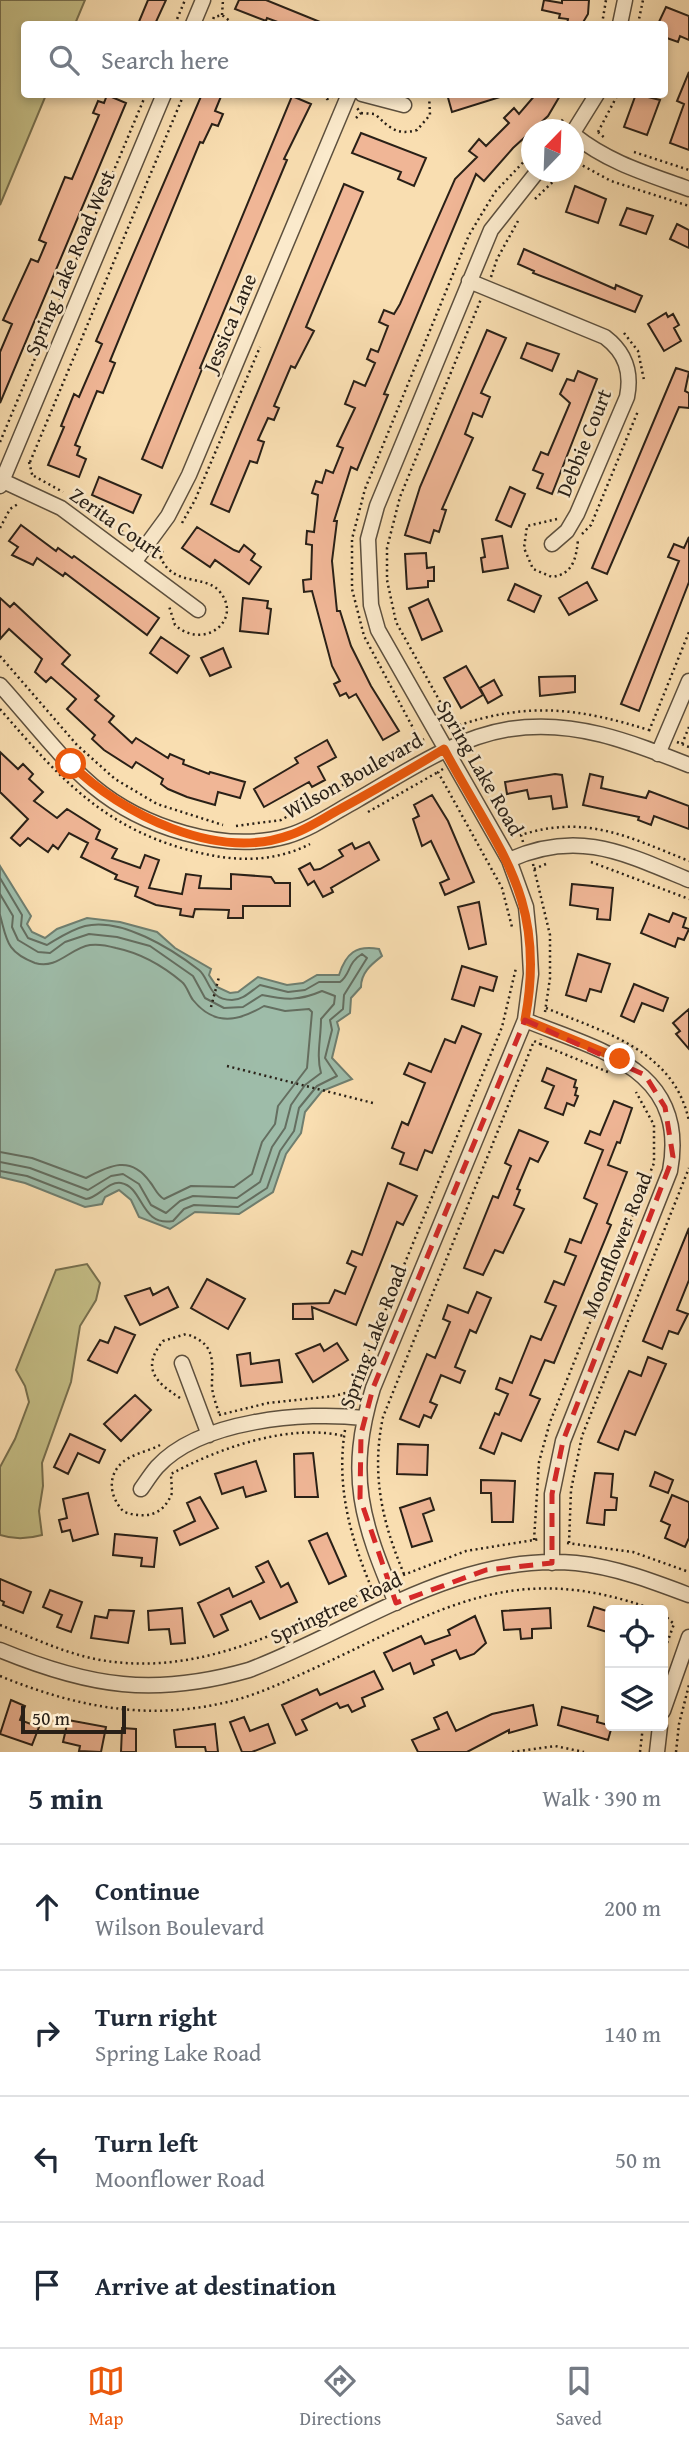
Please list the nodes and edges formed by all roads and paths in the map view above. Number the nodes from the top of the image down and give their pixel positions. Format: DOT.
graph roads {
  1 [pos="185,0"];
  2 [pos="203,0"];
  3 [pos="223,0"];
  4 [pos="606,0"];
  5 [pos="625,0"];
  6 [pos="643,0"];
  7 [pos="222,15"];
  8 [pos="176,21"];
  9 [pos="196,21"];
  10 [pos="212,21"];
  11 [pos="230,21"];
  12 [pos="602,21"];
  13 [pos="621,21"];
  14 [pos="639,21"];
  15 [pos="144,98"];
  16 [pos="161,98"];
  17 [pos="182,98"];
  18 [pos="347,98"];
  19 [pos="377,98"];
  20 [pos="595,98"];
  21 [pos="616,98"];
  22 [pos="404,105"];
  23 [pos="582,119"];
  24 [pos="598,132"];
  25 [pos="610,142"];
  26 [pos="584,143"];
  27 [pos="588,147"];
  28 [pos="631,151"];
  29 [pos="584,152"];
  30 [pos="584,168"];
  31 [pos="689,170"];
  32 [pos="529,182"];
  33 [pos="553,182"];
  34 [pos="689,189"];
  35 [pos="529,206"];
  36 [pos="689,206"];
  37 [pos="521,216"];
  38 [pos="495,273"];
  39 [pos="498,277"];
  40 [pos="469,281"];
  41 [pos="486,288"];
  42 [pos="620,330"];
  43 [pos="644,384"];
  44 [pos="641,403"];
  45 [pos="0,442"];
  46 [pos="30,462"];
  47 [pos="1,483"];
  48 [pos="562,514"];
  49 [pos="552,544"];
  50 [pos="135,561"];
  51 [pos="198,610"];
  52 [pos="689,632"];
  53 [pos="0,656"];
  54 [pos="689,681"];
  55 [pos="0,685"];
  56 [pos="0,709"];
  57 [pos="689,727"];
  58 [pos="649,731"];
  59 [pos="436,734"];
  60 [pos="682,744"];
  61 [pos="444,749"];
  62 [pos="658,754"];
  63 [pos="452,764"];
  64 [pos="689,765"];
  65 [pos="438,772"];
  66 [pos="368,811"];
  67 [pos="316,841"];
  68 [pos="528,852"];
  69 [pos="509,860"];
  70 [pos="554,862"];
  71 [pos="588,862"];
  72 [pos="534,869"];
  73 [pos="689,880"];
  74 [pos="689,899"];
  75 [pos="514,937"];
  76 [pos="516,964"];
  77 [pos="219,976"];
  78 [pos="211,1007"];
  79 [pos="525,1020"];
  80 [pos="544,1028"];
  81 [pos="540,1044"];
  82 [pos="227,1066"];
  83 [pos="613,1074"];
  84 [pos="630,1086"];
  85 [pos="373,1103"];
  86 [pos="689,1168"];
  87 [pos="182,1363"];
  88 [pos="348,1416"];
  89 [pos="364,1418"];
  90 [pos="209,1435"];
  91 [pos="141,1489"];
  92 [pos="534,1540"];
  93 [pos="552,1541"];
  94 [pos="569,1543"];
  95 [pos="552,1563"];
  96 [pos="689,1572"];
  97 [pos="404,1574"];
  98 [pos="387,1582"];
  99 [pos="372,1589"];
  100 [pos="689,1595"];
  101 [pos="396,1603"];
  102 [pos="637,1605"];
  103 [pos="668,1619"];
  104 [pos="0,1625"];
  105 [pos="689,1637"];
  106 [pos="668,1640"];
  107 [pos="0,1650"];
  108 [pos="0,1676"];
  109 [pos="689,1685"];
  110 [pos="668,1697"];
  111 [pos="642,1731"];
  112 [pos="659,1731"];
  113 [pos="512,1752"];
  114 [pos="584,1752"];
  115 [pos="640,1752"];
  116 [pos="657,1752"];
  117 [pos="676,1752"];
  1 -- 8 [label="path"];
  2 -- 9 [label="street"];
  3 -- 7 [label="path"];
  4 -- 12 [label="path"];
  5 -- 13 [label="street"];
  6 -- 14 [label="path"];
  7 -- 10 [label="path"];
  7 -- 11 [label="path"];
  15 -- 45 [label="path"];
  16 -- 47 [label="street, Spring Lake Road West"];
  17 -- 46 [label="path"];
  18 -- 50 [label="street, Jessica Lane"];
  19 -- 22 [label="street"];
  20 -- 23 [label="street"];
  21 -- 24 [label="path"];
  24 -- 25 [label="path"];
  24 -- 27 [label="path"];
  26 -- 27 [label="street"];
  27 -- 29 [label="path"];
  27 -- 34 [label="street"];
  28 -- 31 [label="path"];
  30 -- 36 [label="path"];
  32 -- 40 [label="street, Spring Lake Road"];
  33 -- 35 [label="path"];
  37 -- 38 [label="path"];
  38 -- 39 [label="path"];
  38 -- 41 [label="path"];
  40 -- 41 [label="street, Debbie Court"];
  40 -- 59 [label="street, Spring Lake Road"];
  41 -- 49 [label="street, Debbie Court"];
  41 -- 59 [label="path"];
  42 -- 43 [label="path"];
  44 -- 48 [label="path"];
  47 -- 50 [label="street, Zerita Court"];
  50 -- 51 [label="street, Zerita Court"];
  52 -- 58 [label="path"];
  53 -- 59 [label="path"];
  54 -- 62 [label="street"];
  55 -- 61 [label="street, Wilson Boulevard"];
  56 -- 67 [label="path"];
  57 -- 60 [label="path"];
  59 -- 61 [label="street, Spring Lake Road"];
  61 -- 62 [label="street, Wilson Boulevard"];
  61 -- 63 [label="street, Spring Lake Road"];
  62 -- 64 [label="street, Wilson Boulevard"];
  63 -- 65 [label="path"];
  63 -- 69 [label="street, Spring Lake Road"];
  65 -- 66 [label="path"];
  65 -- 75 [label="path"];
  68 -- 69 [label="street"];
  68 -- 72 [label="path"];
  68 -- 73 [label="street"];
  69 -- 79 [label="street, Spring Lake Road"];
  70 -- 72 [label="path"];
  71 -- 74 [label="path"];
  72 -- 80 [label="path"];
  76 -- 88 [label="path"];
  77 -- 78 [label="path"];
  79 -- 80 [label="street, Moonflower Road"];
  79 -- 89 [label="street, Spring Lake Road"];
  80 -- 81 [label="path"];
  80 -- 93 [label="street, Moonflower Road"];
  81 -- 83 [label="path"];
  81 -- 97 [label="path"];
  82 -- 85 [label="path"];
  84 -- 92 [label="path"];
  86 -- 94 [label="path"];
  87 -- 90 [label="street"];
  88 -- 89 [label="street"];
  88 -- 90 [label="street"];
  88 -- 99 [label="path"];
  89 -- 98 [label="street, Spring Lake Road"];
  90 -- 91 [label="street"];
  92 -- 93 [label="path"];
  92 -- 97 [label="path"];
  93 -- 94 [label="path"];
  93 -- 95 [label="street, Moonflower Road"];
  94 -- 96 [label="path"];
  95 -- 100 [label="street, Springtree Road"];
  95 -- 101 [label="street, Springtree Road"];
  97 -- 98 [label="path"];
  98 -- 99 [label="path"];
  98 -- 101 [label="street, Spring Lake Road"];
  99 -- 104 [label="path"];
  101 -- 107 [label="street, Springtree Road"];
  102 -- 108 [label="path"];
  103 -- 106 [label="path"];
  105 -- 110 [label="street"];
  109 -- 117 [label="path"];
  111 -- 115 [label="path"];
  112 -- 116 [label="street"];
  113 -- 114 [label="path"];
}
